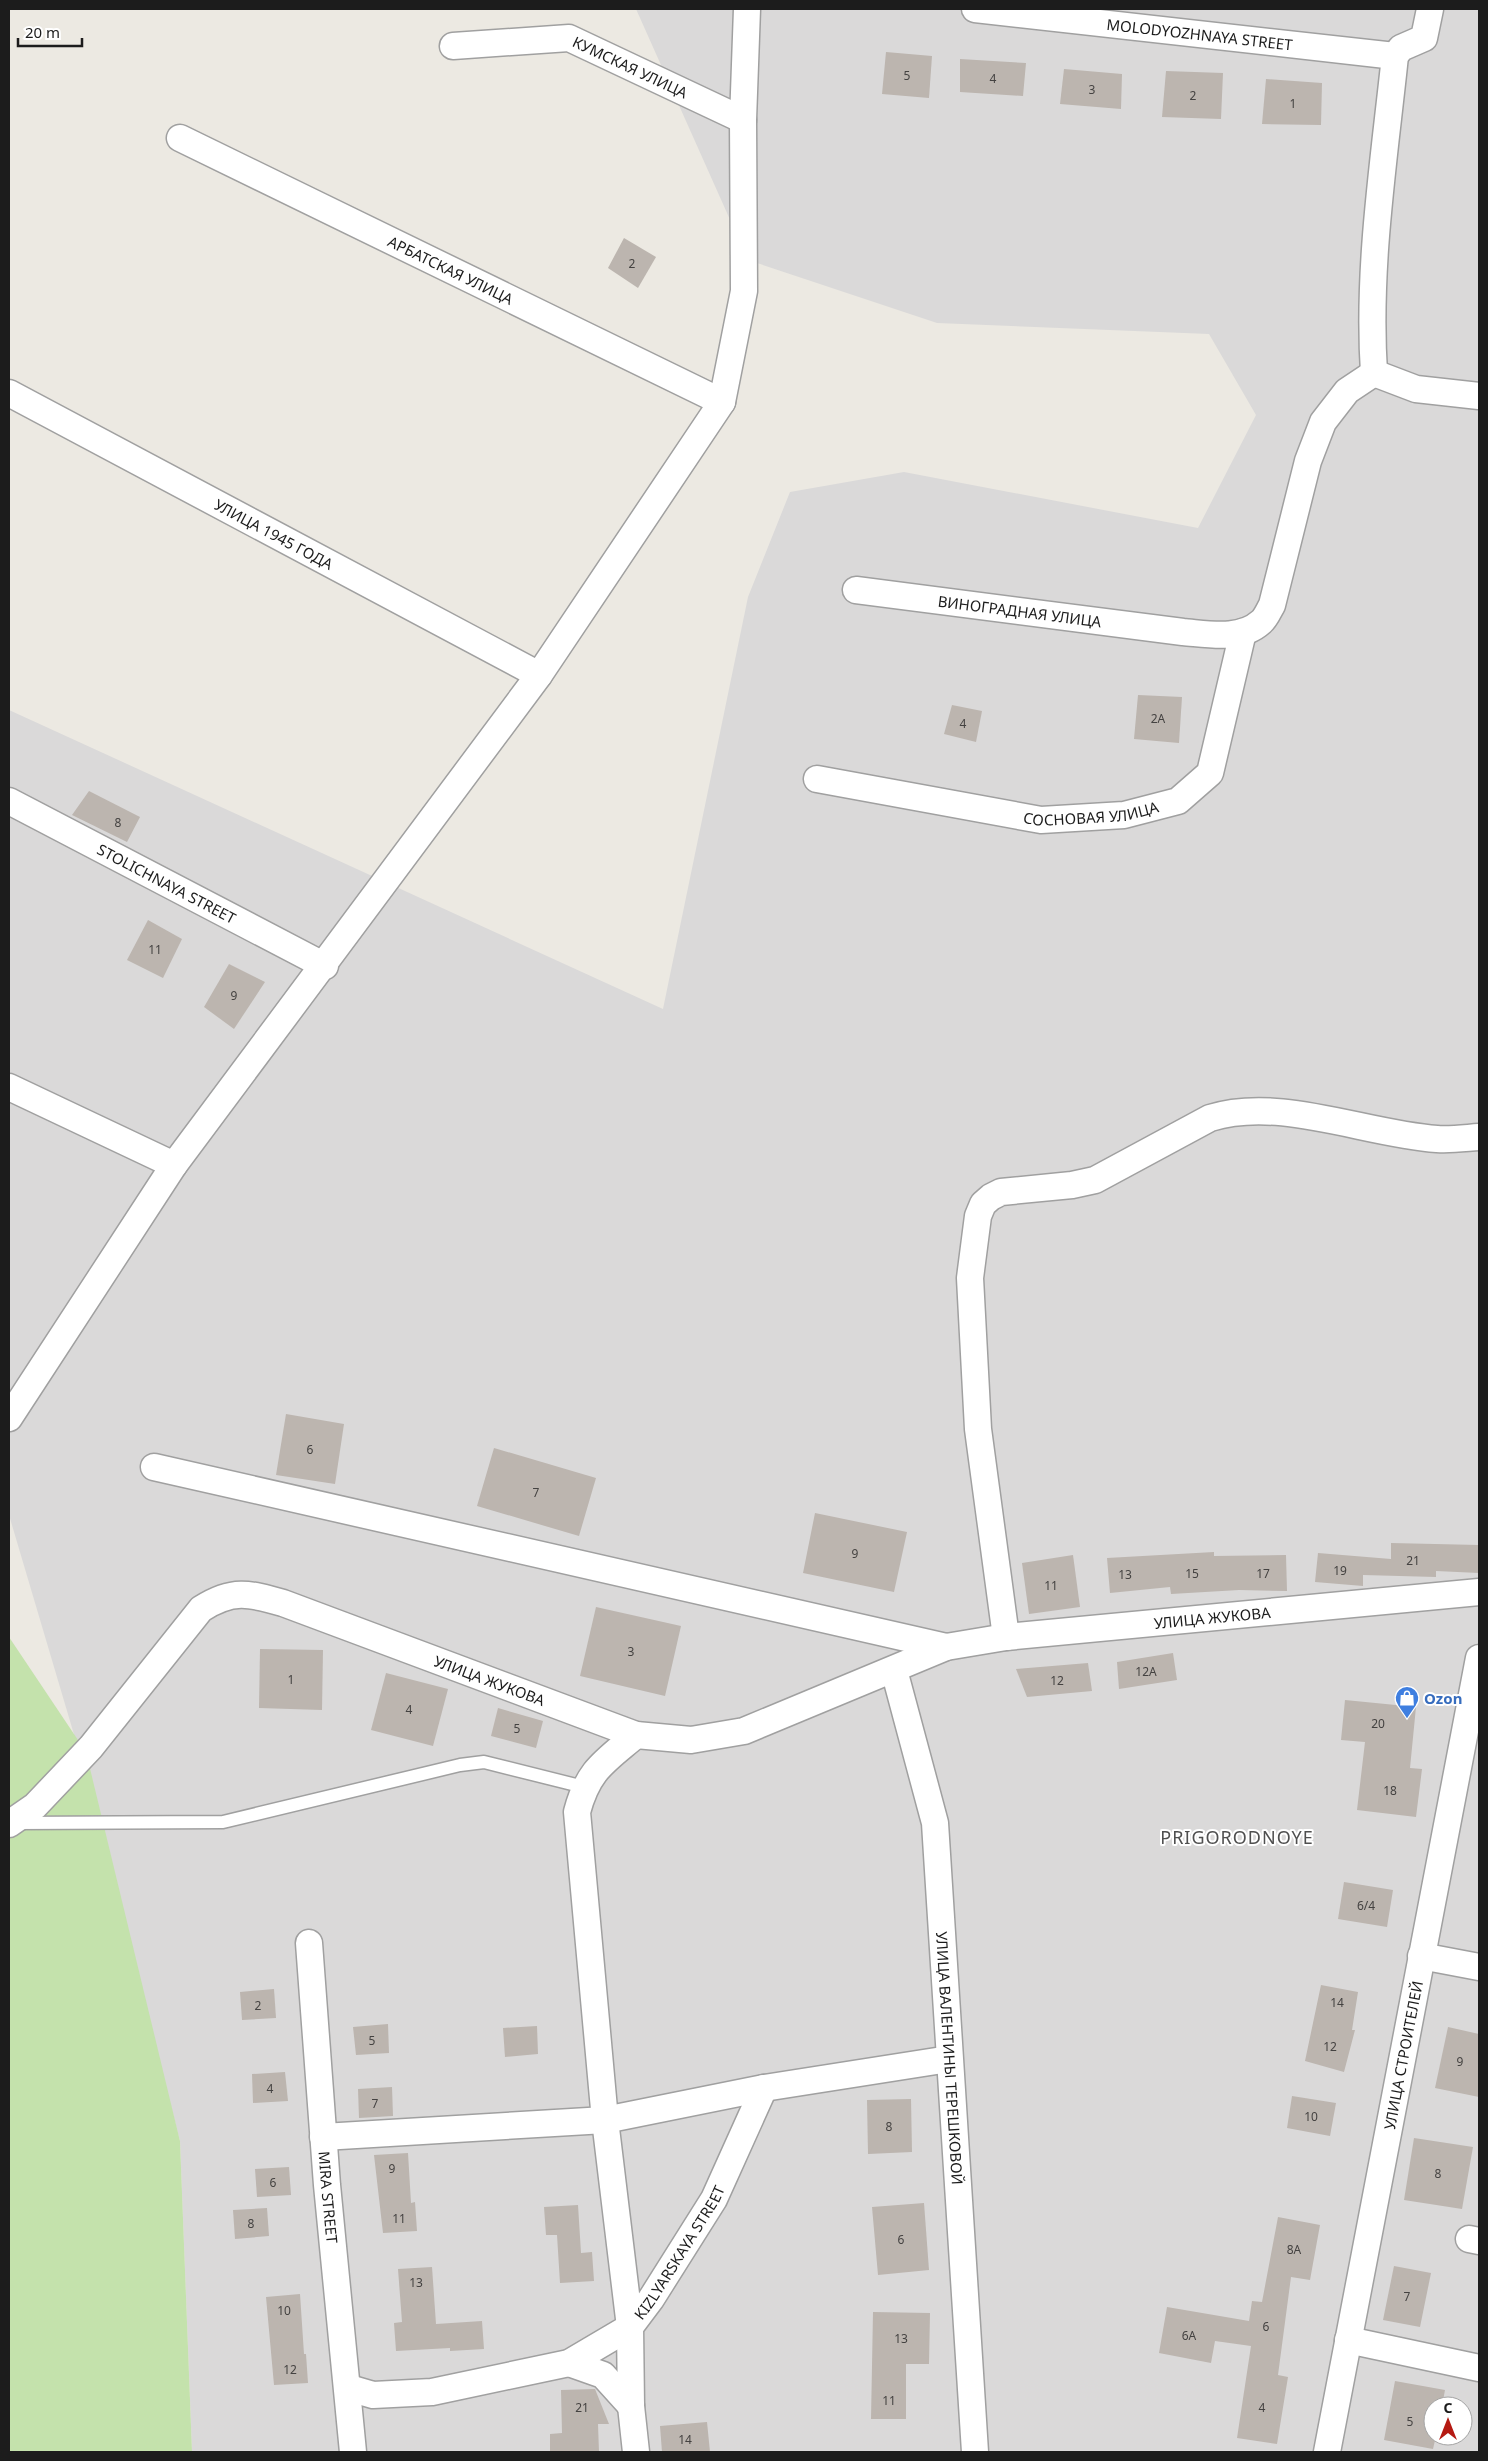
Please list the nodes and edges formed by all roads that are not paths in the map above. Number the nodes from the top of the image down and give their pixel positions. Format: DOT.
graph roads {
  1 [pos="746,9"];
  2 [pos="975,9"];
  3 [pos="1430,9"];
  4 [pos="453,46"];
  5 [pos="1395,56"];
  6 [pos="743,120"];
  7 [pos="180,138"];
  8 [pos="1374,373"];
  9 [pos="9,393"];
  10 [pos="1479,396"];
  11 [pos="722,402"];
  12 [pos="856,590"];
  13 [pos="1243,632"];
  14 [pos="539,675"];
  15 [pos="817,779"];
  16 [pos="9,801"];
  17 [pos="325,966"];
  18 [pos="9,1088"];
  19 [pos="1479,1137"];
  20 [pos="174,1166"];
  21 [pos="9,1418"];
  22 [pos="154,1467"];
  23 [pos="1479,1592"];
  24 [pos="1006,1637"];
  25 [pos="946,1647"];
  26 [pos="1479,1658"];
  27 [pos="894,1670"];
  28 [pos="636,1734"];
  29 [pos="584,1787"];
  30 [pos="10,1824"];
  31 [pos="309,1943"];
  32 [pos="1421,1956"];
  33 [pos="1479,1967"];
  34 [pos="949,2059"];
  35 [pos="764,2088"];
  36 [pos="605,2120"];
  37 [pos="323,2137"];
  38 [pos="630,2327"];
  39 [pos="1348,2340"];
  40 [pos="569,2363"];
  41 [pos="1479,2368"];
  42 [pos="349,2388"];
  43 [pos="631,2406"];
  44 [pos="353,2452"];
  45 [pos="636,2452"];
  46 [pos="975,2452"];
  47 [pos="1327,2452"];
  1 -- 6 [label="street"];
  2 -- 5 [label="street, MOLODYOZHNAYA STREET"];
  3 -- 5 [label="street"];
  4 -- 6 [label="street, КУМСКАЯ УЛИЦА"];
  5 -- 8 [label="street"];
  6 -- 11 [label="street"];
  7 -- 11 [label="street, АРБАТСКАЯ УЛИЦА"];
  8 -- 10 [label="street"];
  8 -- 13 [label="street"];
  9 -- 14 [label="street, УЛИЦА 1945 ГОДА"];
  11 -- 14 [label="street"];
  12 -- 13 [label="street, ВИНОГРАДНАЯ УЛИЦА"];
  13 -- 15 [label="street, СОСНОВАЯ УЛИЦА"];
  14 -- 17 [label="street"];
  16 -- 17 [label="street, STOLICHNAYA STREET"];
  17 -- 20 [label="street"];
  18 -- 20 [label="street"];
  19 -- 24 [label="street"];
  20 -- 21 [label="street"];
  22 -- 25 [label="street, УЛИЦА ЖУКОВА"];
  23 -- 24 [label="street, УЛИЦА ЖУКОВА"];
  24 -- 25 [label="street, УЛИЦА ЖУКОВА"];
  25 -- 27 [label="street, УЛИЦА ЖУКОВА"];
  26 -- 32 [label="street, УЛИЦА СТРОИТЕЛЕЙ"];
  27 -- 28 [label="street, УЛИЦА ЖУКОВА"];
  27 -- 34 [label="street, УЛИЦА ВАЛЕНТИНЫ ТЕРЕШКОВОЙ"];
  28 -- 29 [label="street"];
  28 -- 30 [label="street, УЛИЦА ЖУКОВА"];
  29 -- 30 [label="lane"];
  29 -- 36 [label="street"];
  31 -- 37 [label="street, MIRA STREET"];
  32 -- 33 [label="street"];
  32 -- 39 [label="street, УЛИЦА СТРОИТЕЛЕЙ"];
  34 -- 35 [label="street"];
  34 -- 46 [label="street, УЛИЦА ВАЛЕНТИНЫ ТЕРЕШКОВОЙ"];
  35 -- 36 [label="street"];
  35 -- 38 [label="street, KIZLYARSKAYA STREET"];
  36 -- 37 [label="street"];
  36 -- 38 [label="street"];
  37 -- 42 [label="street, MIRA STREET"];
  38 -- 40 [label="street"];
  38 -- 43 [label="street, KIZLYARSKAYA STREET"];
  39 -- 41 [label="street"];
  39 -- 47 [label="street, УЛИЦА СТРОИТЕЛЕЙ"];
  40 -- 42 [label="street"];
  40 -- 43 [label="street"];
  42 -- 44 [label="street, MIRA STREET"];
  43 -- 45 [label="street, KIZLYARSKAYA STREET"];
}
